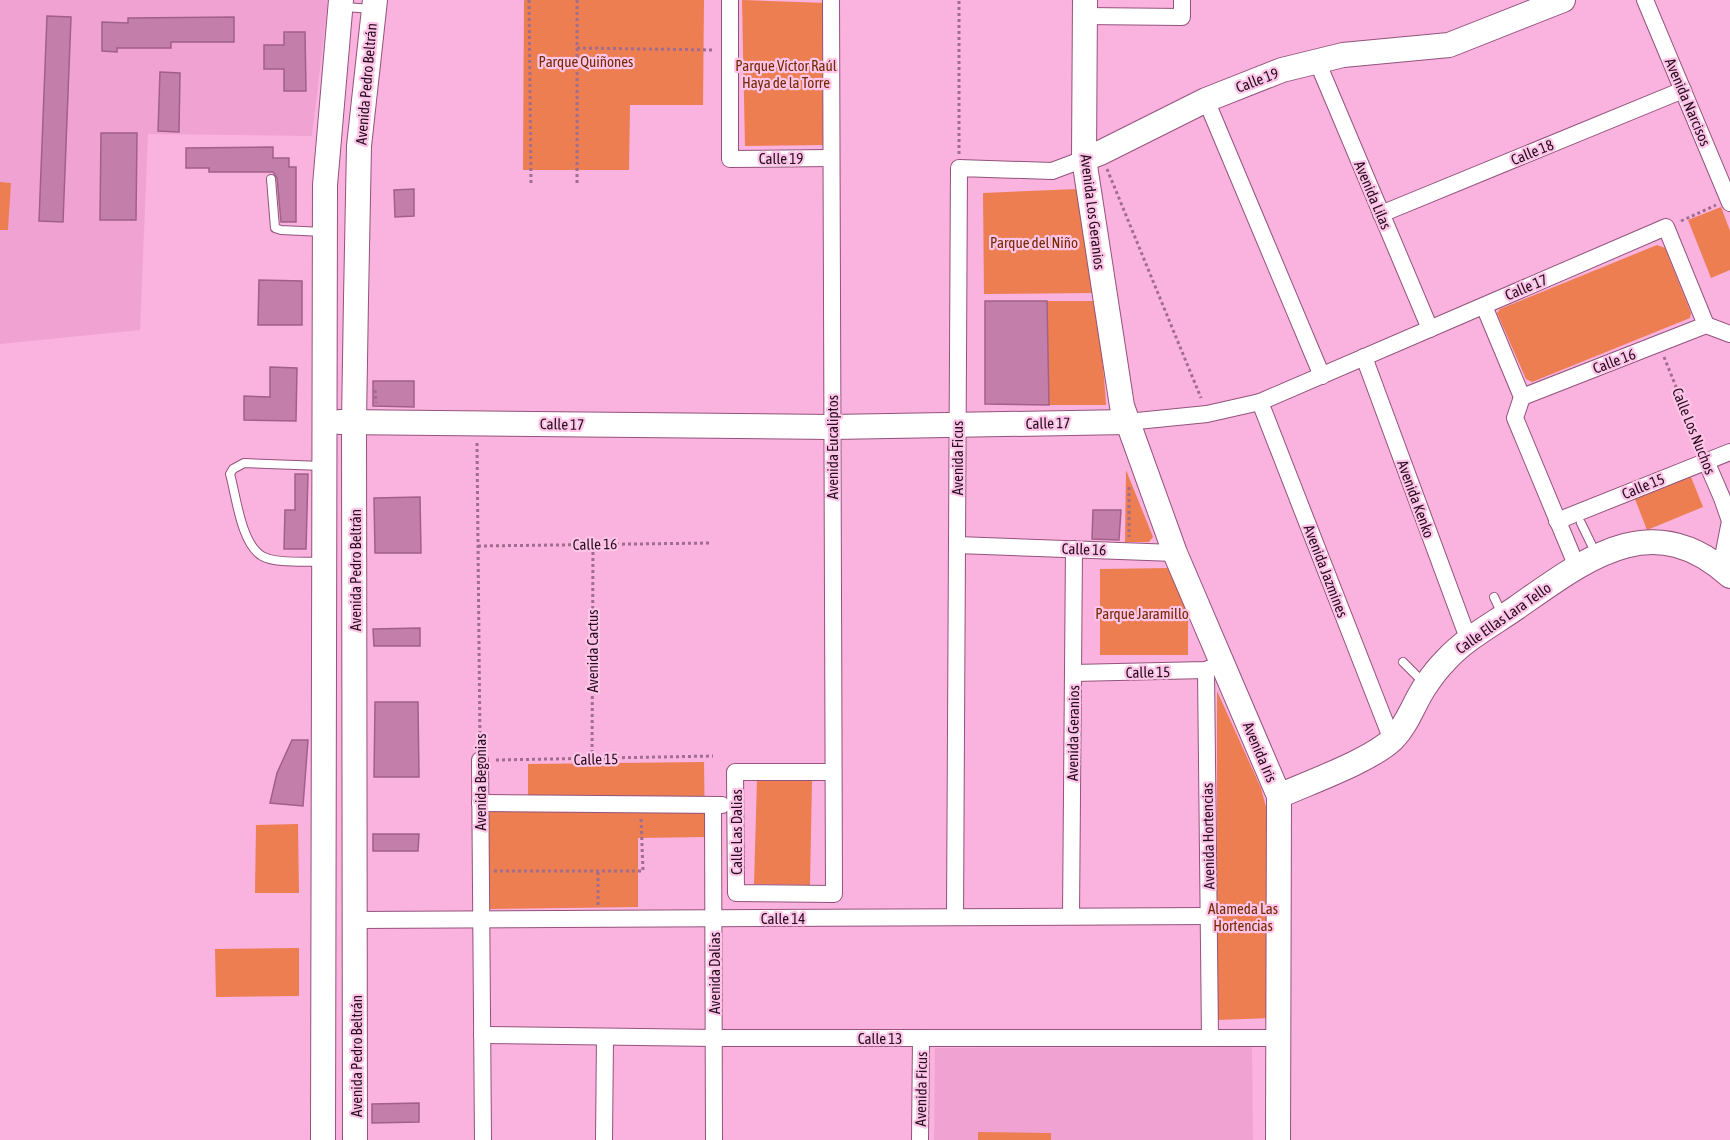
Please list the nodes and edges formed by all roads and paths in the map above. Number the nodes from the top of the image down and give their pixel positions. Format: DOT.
graph roads {
  1 [pos="529,0"];
  2 [pos="577,0"];
  3 [pos="730,0"];
  4 [pos="831,0"];
  5 [pos="960,0"];
  6 [pos="1182,0"];
  7 [pos="1563,0"];
  8 [pos="1645,0"];
  9 [pos="340,4"];
  10 [pos="374,5"];
  11 [pos="1085,8"];
  12 [pos="577,48"];
  13 [pos="714,50"];
  14 [pos="1317,60"];
  15 [pos="1683,90"];
  16 [pos="1206,100"];
  17 [pos="1092,156"];
  18 [pos="831,158"];
  19 [pos="959,168"];
  20 [pos="271,179"];
  21 [pos="531,184"];
  22 [pos="577,184"];
  23 [pos="1729,202"];
  24 [pos="1382,214"];
  25 [pos="1666,227"];
  26 [pos="325,231"];
  27 [pos="1484,306"];
  28 [pos="1706,325"];
  29 [pos="1430,329"];
  30 [pos="1730,334"];
  31 [pos="1659,344"];
  32 [pos="1364,357"];
  33 [pos="1322,376"];
  34 [pos="1522,397"];
  35 [pos="1260,402"];
  36 [pos="1207,414"];
  37 [pos="323,422"];
  38 [pos="354,422"];
  39 [pos="1126,422"];
  40 [pos="477,423"];
  41 [pos="958,424"];
  42 [pos="832,427"];
  43 [pos="1730,452"];
  44 [pos="1706,461"];
  45 [pos="323,466"];
  46 [pos="1129,485"];
  47 [pos="1557,521"];
  48 [pos="1581,523"];
  49 [pos="712,543"];
  50 [pos="593,544"];
  51 [pos="957,545"];
  52 [pos="478,546"];
  53 [pos="1074,549"];
  54 [pos="1130,551"];
  55 [pos="1174,553"];
  56 [pos="323,562"];
  57 [pos="1587,562"];
  58 [pos="1725,572"];
  59 [pos="1468,641"];
  60 [pos="1403,662"];
  61 [pos="1214,667"];
  62 [pos="1073,673"];
  63 [pos="1426,685"];
  64 [pos="1392,740"];
  65 [pos="713,756"];
  66 [pos="592,759"];
  67 [pos="480,760"];
  68 [pos="833,772"];
  69 [pos="1279,796"];
  70 [pos="480,803"];
  71 [pos="641,805"];
  72 [pos="735,805"];
  73 [pos="713,806"];
  74 [pos="598,871"];
  75 [pos="481,872"];
  76 [pos="736,893"];
  77 [pos="834,894"];
  78 [pos="1071,916"];
  79 [pos="1209,916"];
  80 [pos="955,917"];
  81 [pos="714,918"];
  82 [pos="481,919"];
  83 [pos="598,919"];
  84 [pos="356,920"];
  85 [pos="482,1035"];
  86 [pos="605,1037"];
  87 [pos="715,1038"];
  88 [pos="921,1038"];
  89 [pos="1210,1038"];
  90 [pos="1278,1038"];
  91 [pos="323,1129"];
  92 [pos="355,1129"];
  93 [pos="483,1140"];
  94 [pos="604,1140"];
  95 [pos="714,1140"];
  96 [pos="920,1140"];
  97 [pos="1278,1140"];
  1 -- 21 [label="path"];
  2 -- 12 [label="path"];
  3 -- 18 [label="street, Calle 19"];
  4 -- 18 [label="street, Avenida Eucaliptos"];
  5 -- 19 [label="path"];
  6 -- 11 [label="street"];
  7 -- 14 [label="street, Calle 19"];
  8 -- 15 [label="street, Avenida Narcisos"];
  9 -- 10 [label="lane"];
  9 -- 26 [label="street"];
  10 -- 38 [label="street, Avenida Pedro Beltrán"];
  11 -- 17 [label="street, Avenida Los Geranios"];
  12 -- 13 [label="path"];
  12 -- 22 [label="path"];
  14 -- 16 [label="street, Calle 19"];
  14 -- 24 [label="street, Avenida Lilas"];
  15 -- 23 [label="street, Avenida Narcisos"];
  15 -- 24 [label="street, Calle 18"];
  16 -- 17 [label="street, Calle 19"];
  16 -- 33 [label="street"];
  17 -- 19 [label="street, Calle 19"];
  17 -- 36 [label="path"];
  17 -- 39 [label="street, Avenida Los Geranios"];
  18 -- 42 [label="street, Avenida Eucaliptos"];
  19 -- 41 [label="street, Avenida Ficus"];
  20 -- 26 [label="lane"];
  23 -- 25 [label="path"];
  24 -- 29 [label="street, Avenida Lilas"];
  25 -- 27 [label="street, Calle 17"];
  25 -- 28 [label="street"];
  26 -- 37 [label="street"];
  27 -- 29 [label="street, Calle 17"];
  27 -- 34 [label="street"];
  28 -- 30 [label="street"];
  28 -- 31 [label="street, Calle 16"];
  29 -- 32 [label="street, Calle 17"];
  31 -- 34 [label="street, Calle 16"];
  31 -- 44 [label="path, Calle Los Nuchos"];
  32 -- 33 [label="street, Calle 17"];
  32 -- 59 [label="street, Avenida Kenko"];
  33 -- 35 [label="street, Calle 17"];
  34 -- 47 [label="street"];
  35 -- 36 [label="street, Calle 17"];
  35 -- 64 [label="street, Avenida Jazmines"];
  36 -- 39 [label="street, Calle 17"];
  37 -- 38 [label="street, Calle 17"];
  37 -- 45 [label="street"];
  38 -- 40 [label="street, Calle 17"];
  38 -- 84 [label="street, Avenida Pedro Beltrán"];
  39 -- 41 [label="street, Calle 17"];
  39 -- 55 [label="street, Avenida Iris"];
  40 -- 42 [label="street, Calle 17"];
  40 -- 52 [label="path, Avenida Begonias"];
  41 -- 42 [label="street, Calle 17"];
  41 -- 51 [label="street, Avenida Ficus"];
  42 -- 68 [label="street, Avenida Eucaliptos"];
  43 -- 44 [label="street, Calle 15"];
  44 -- 47 [label="street, Calle 15"];
  44 -- 58 [label="street, Calle Los Nuchos"];
  45 -- 56 [label="street"];
  45 -- 56 [label="lane"];
  46 -- 54 [label="path"];
  47 -- 57 [label="street"];
  48 -- 57 [label="lane"];
  49 -- 50 [label="path, Calle 16"];
  50 -- 52 [label="path, Calle 16"];
  50 -- 66 [label="path, Avenida Cactus"];
  51 -- 53 [label="street, Calle 16"];
  51 -- 80 [label="street, Avenida Ficus"];
  52 -- 67 [label="path, Avenida Begonias"];
  53 -- 54 [label="street, Calle 16"];
  53 -- 62 [label="street, Avenida Geranios"];
  54 -- 55 [label="street, Calle 16"];
  55 -- 61 [label="street, Avenida Iris"];
  56 -- 91 [label="street"];
  57 -- 58 [label="street, Calle Ellas Lara Tello"];
  57 -- 59 [label="street, Calle Ellas Lara Tello"];
  59 -- 63 [label="street, Calle Ellas Lara Tello"];
  60 -- 63 [label="lane"];
  61 -- 62 [label="street, Calle 15"];
  61 -- 69 [label="street, Avenida Iris"];
  61 -- 79 [label="street, Avenida Hortencias"];
  62 -- 78 [label="street, Avenida Geranios"];
  63 -- 64 [label="street, Calle Ellas Lara Tello"];
  64 -- 69 [label="street, Calle Ellas Lara Tello"];
  65 -- 66 [label="path, Calle 15"];
  66 -- 67 [label="path, Calle 15"];
  67 -- 70 [label="street, Avenida Begonias"];
  68 -- 72 [label="street, Calle Las Dalias"];
  68 -- 77 [label="street, Avenida Eucaliptos"];
  69 -- 90 [label="street, Avenida Iris"];
  70 -- 71 [label="street"];
  70 -- 75 [label="street, Avenida Begonias"];
  71 -- 73 [label="street"];
  71 -- 74 [label="path"];
  72 -- 73 [label="street"];
  72 -- 76 [label="street, Calle Las Dalias"];
  73 -- 81 [label="street, Avenida Dalias"];
  74 -- 75 [label="path"];
  74 -- 83 [label="path"];
  75 -- 82 [label="street, Avenida Begonias"];
  76 -- 77 [label="street, Calle 14"];
  78 -- 79 [label="street, Calle 14"];
  78 -- 80 [label="street, Calle 14"];
  79 -- 89 [label="street, Avenida Hortencias"];
  80 -- 81 [label="street, Calle 14"];
  81 -- 83 [label="street, Calle 14"];
  81 -- 87 [label="street, Avenida Dalias"];
  82 -- 83 [label="street, Calle 14"];
  82 -- 84 [label="street, Calle 14"];
  82 -- 85 [label="street, Avenida Begonias"];
  84 -- 92 [label="street, Avenida Pedro Beltrán"];
  85 -- 86 [label="street, Calle 13"];
  85 -- 93 [label="street, Avenida Begonias"];
  86 -- 87 [label="street, Calle 13"];
  86 -- 94 [label="street"];
  87 -- 88 [label="street, Calle 13"];
  87 -- 95 [label="street, Avenida Dalias"];
  88 -- 89 [label="street, Calle 13"];
  88 -- 96 [label="street, Avenida Ficus"];
  89 -- 90 [label="street, Calle 13"];
  90 -- 97 [label="street, Avenida Iris"];
  91 -- 92 [label="street"];
}
